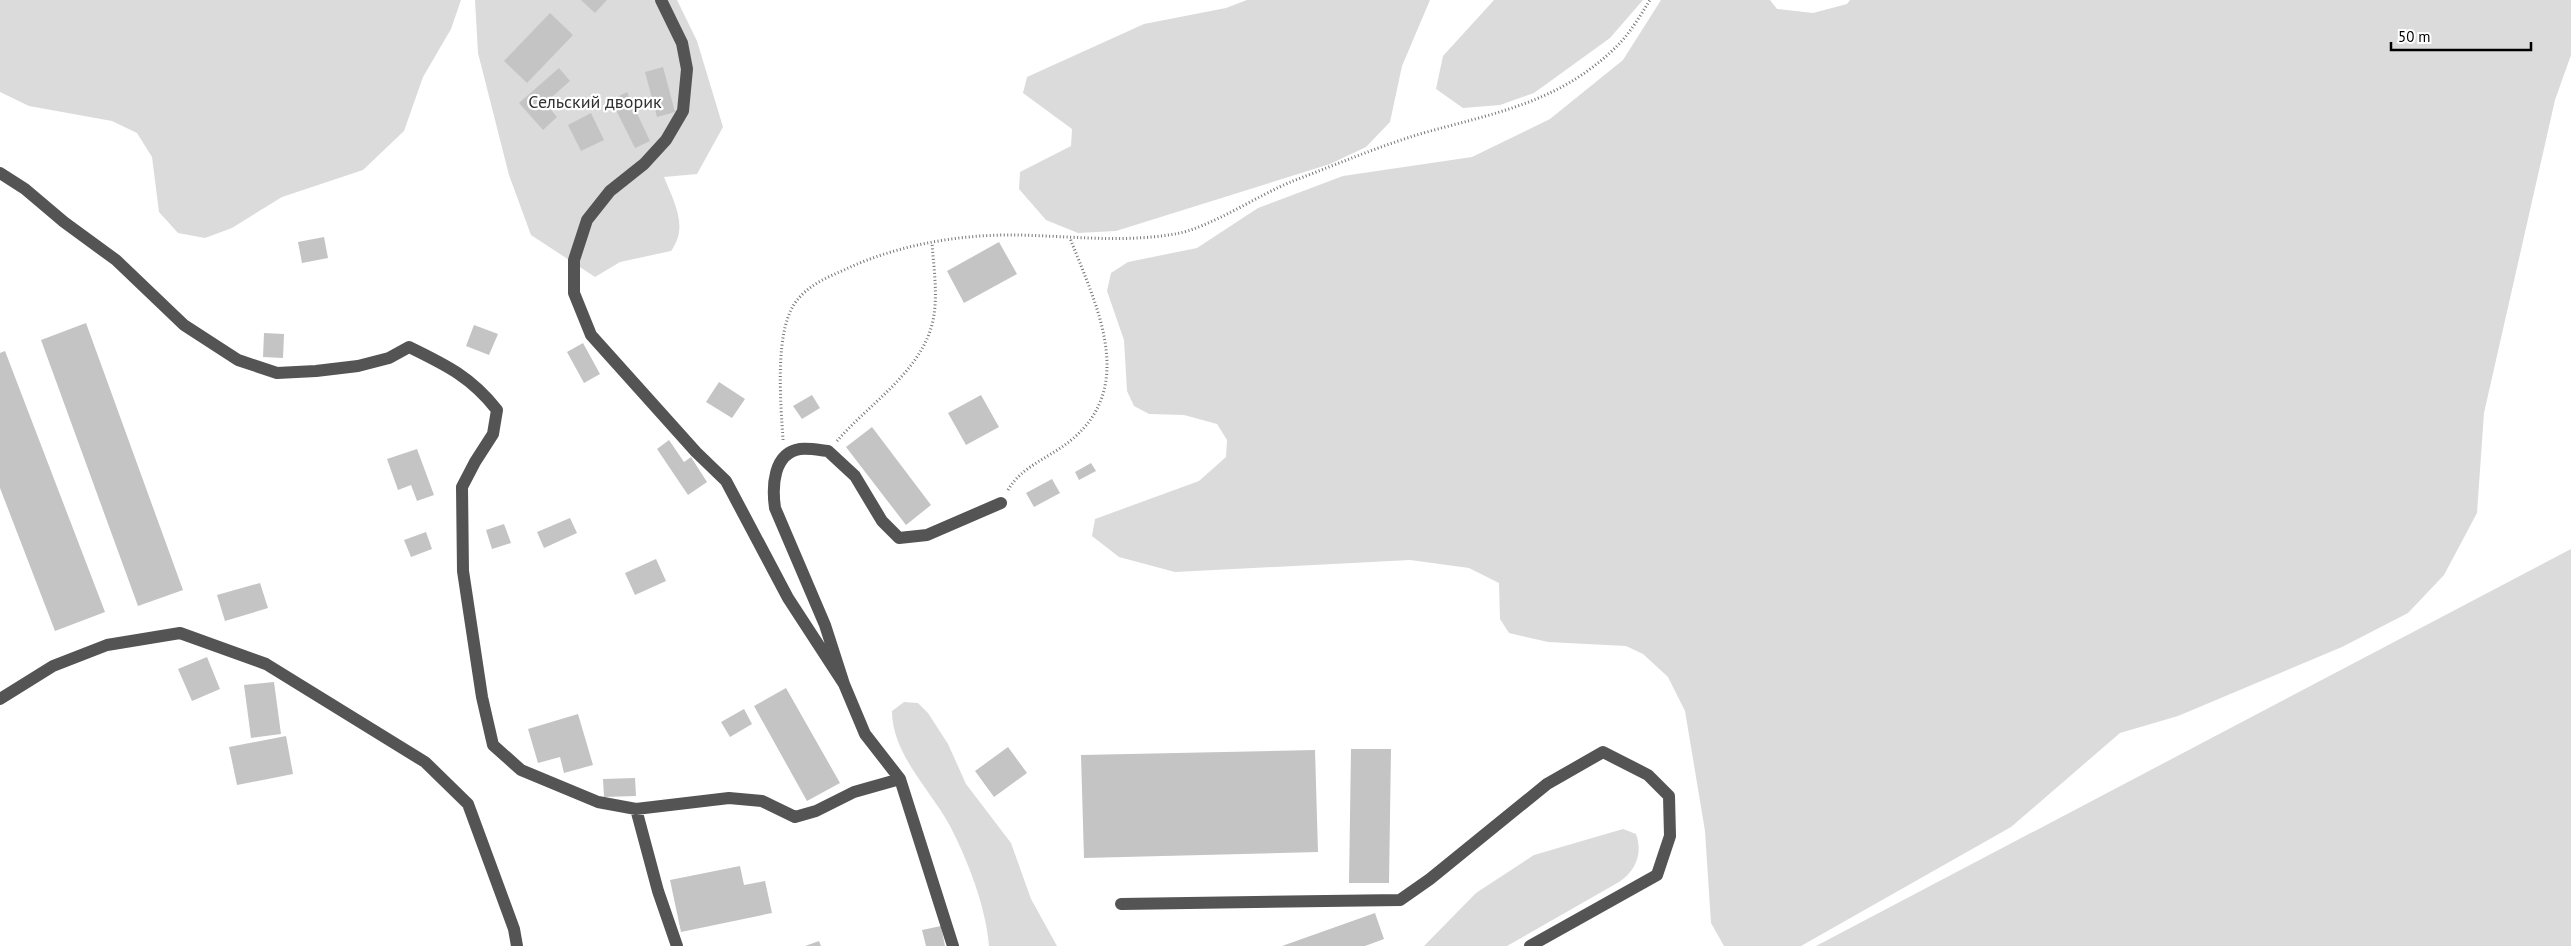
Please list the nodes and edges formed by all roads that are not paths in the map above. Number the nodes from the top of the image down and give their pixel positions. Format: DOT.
graph roads {
  1 [pos="661,0"];
  2 [pos="0,174"];
  3 [pos="1001,503"];
  4 [pos="844,684"];
  5 [pos="0,699"];
  6 [pos="900,779"];
  7 [pos="636,809"];
  8 [pos="1121,904"];
  9 [pos="517,946"];
  10 [pos="677,946"];
  11 [pos="953,946"];
  12 [pos="1530,946"];
  1 -- 4 [label="lane"];
  2 -- 7 [label="lane"];
  3 -- 4 [label="lane"];
  4 -- 6 [label="lane"];
  5 -- 9 [label="lane"];
  6 -- 7 [label="lane"];
  6 -- 11 [label="lane"];
  7 -- 10 [label="lane"];
  8 -- 12 [label="lane"];
}
